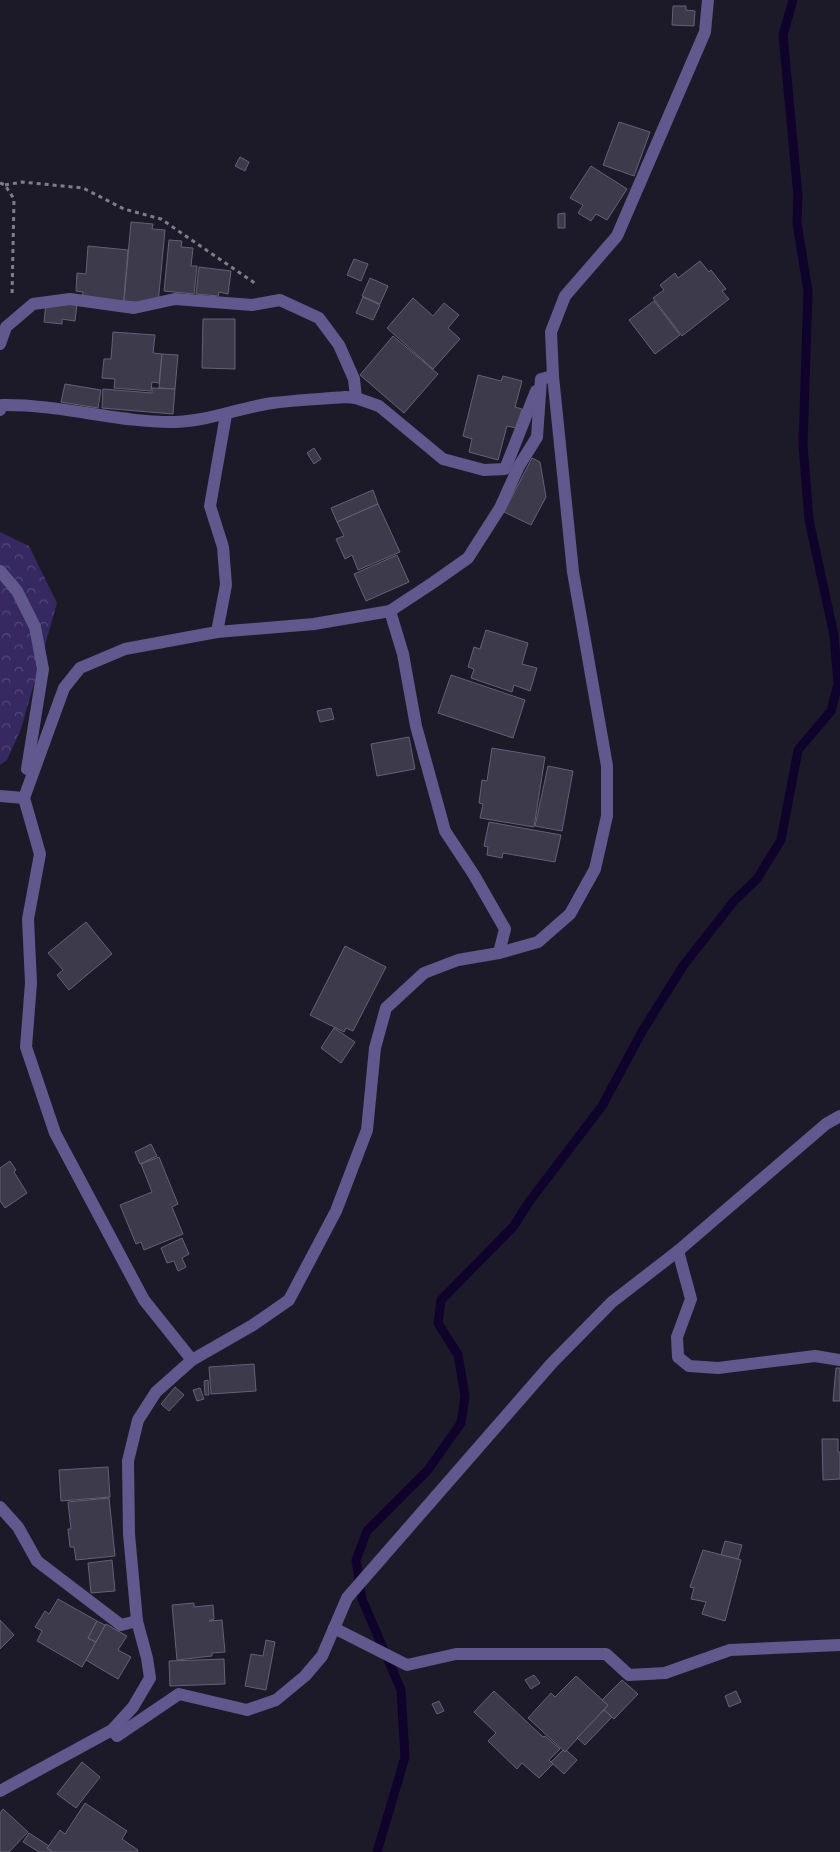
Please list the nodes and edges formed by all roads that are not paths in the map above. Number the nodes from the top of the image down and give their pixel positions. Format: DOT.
graph roads {
  1 [pos="708,0"];
  2 [pos="0,344"];
  3 [pos="554,376"];
  4 [pos="541,379"];
  5 [pos="356,398"];
  6 [pos="1,405"];
  7 [pos="226,415"];
  8 [pos="0,571"];
  9 [pos="390,611"];
  10 [pos="217,632"];
  11 [pos="33,772"];
  12 [pos="0,796"];
  13 [pos="24,798"];
  14 [pos="499,953"];
  15 [pos="840,1116"];
  16 [pos="678,1251"];
  17 [pos="192,1360"];
  18 [pos="840,1360"];
  19 [pos="0,1507"];
  20 [pos="137,1621"];
  21 [pos="334,1628"];
  22 [pos="840,1645"];
  23 [pos="112,1730"];
  24 [pos="0,1791"];
  1 -- 3 [label="street"];
  2 -- 5 [label="street"];
  3 -- 4 [label="street"];
  3 -- 14 [label="street"];
  4 -- 5 [label="street"];
  4 -- 9 [label="street"];
  5 -- 7 [label="street"];
  6 -- 7 [label="street"];
  7 -- 10 [label="street"];
  8 -- 11 [label="street"];
  9 -- 10 [label="street"];
  9 -- 14 [label="street"];
  10 -- 11 [label="street"];
  11 -- 13 [label="street"];
  12 -- 13 [label="street"];
  13 -- 17 [label="street"];
  14 -- 17 [label="street"];
  15 -- 16 [label="street"];
  16 -- 18 [label="street"];
  16 -- 21 [label="street"];
  17 -- 20 [label="street"];
  19 -- 20 [label="street"];
  20 -- 23 [label="street"];
  21 -- 22 [label="street"];
  21 -- 23 [label="street"];
  23 -- 24 [label="street"];
}
